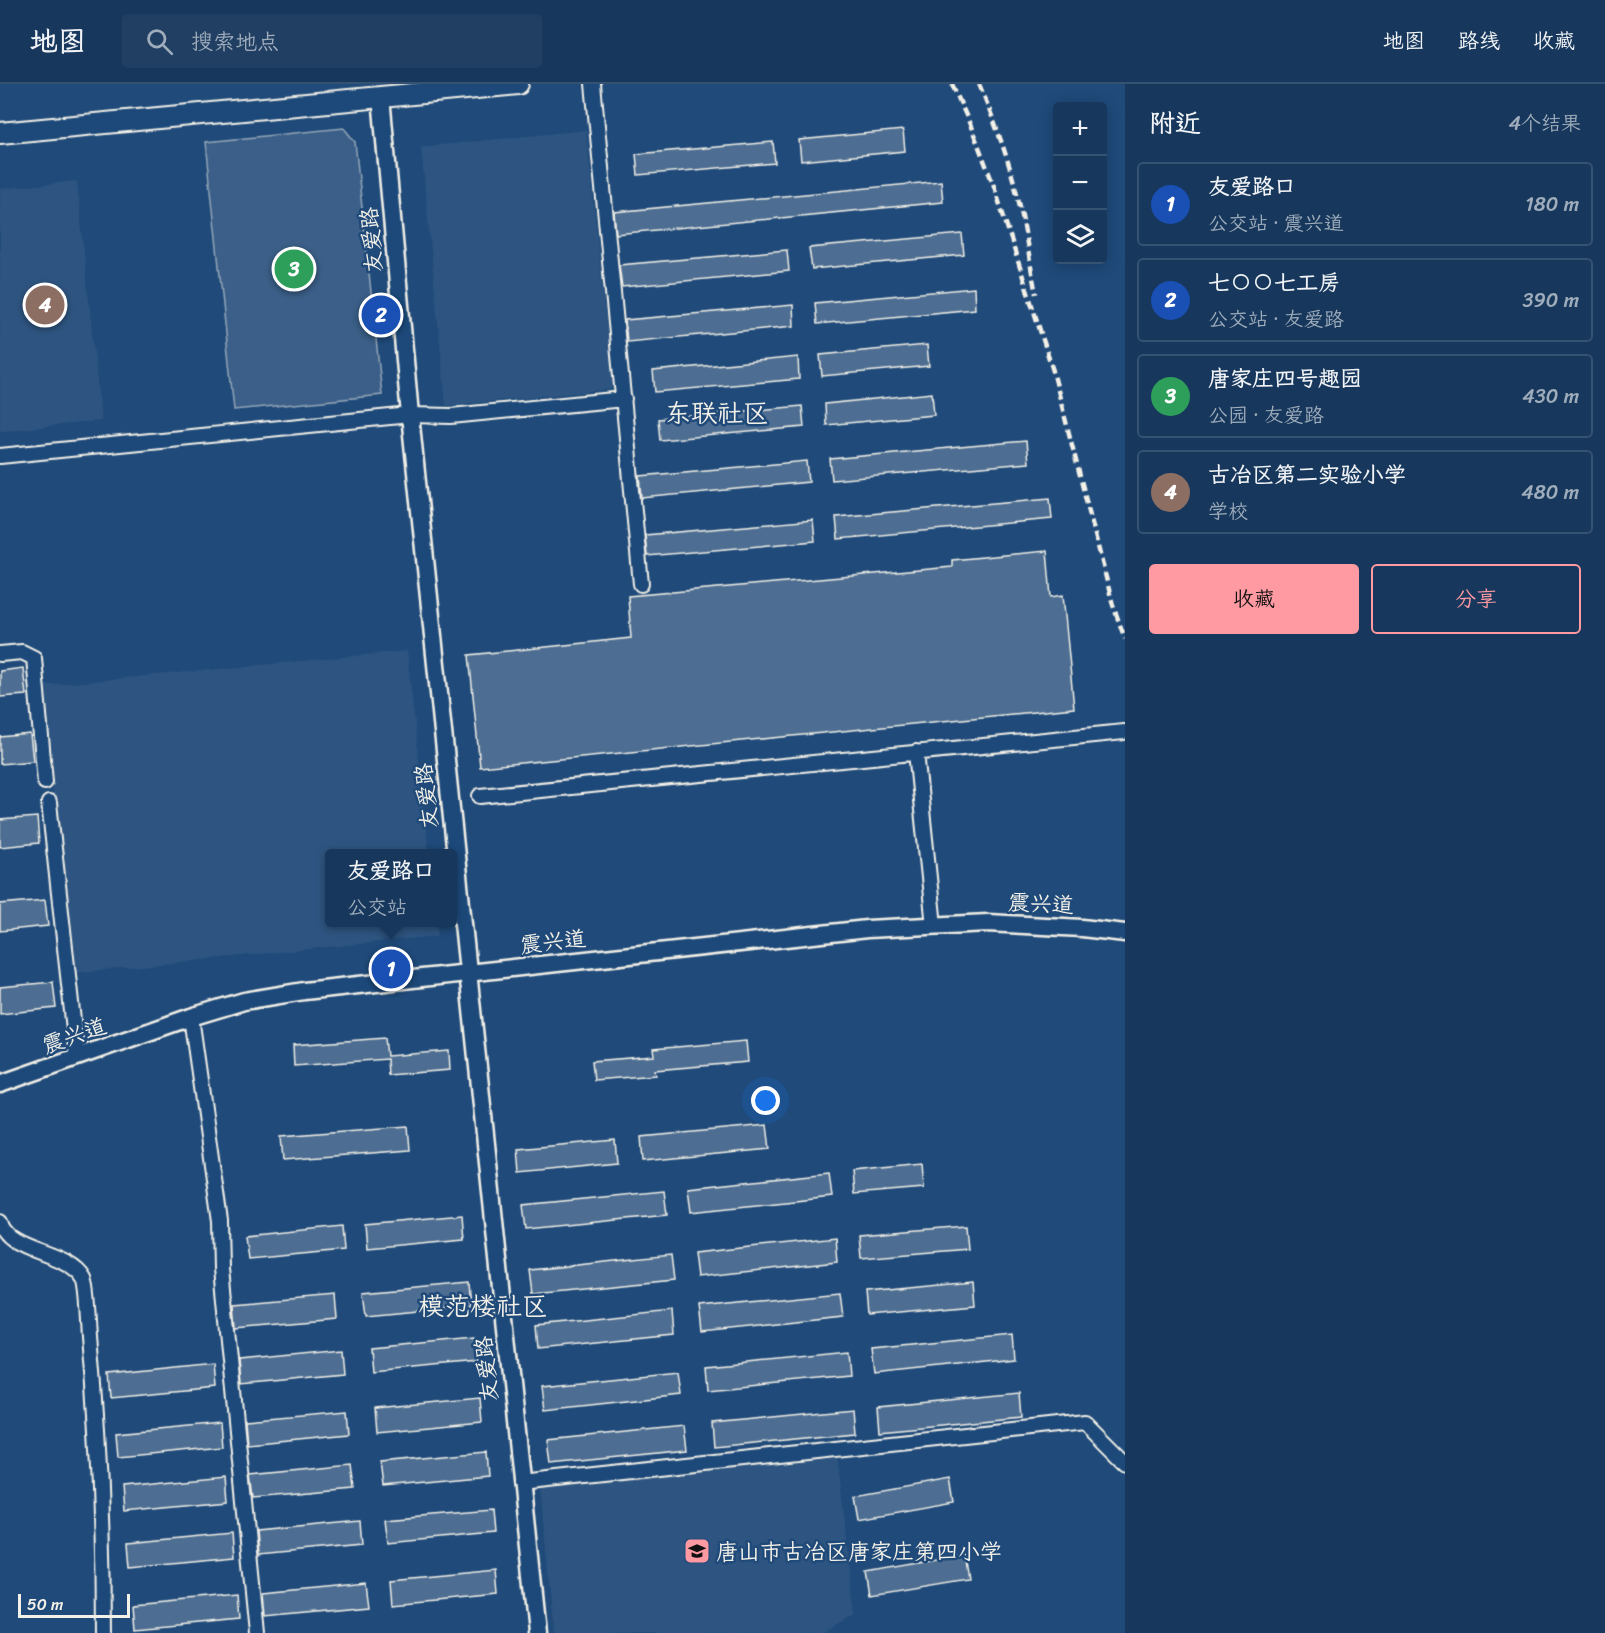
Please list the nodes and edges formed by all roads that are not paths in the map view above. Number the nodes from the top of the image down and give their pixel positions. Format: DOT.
graph roads {
  1 [pos="518,84"];
  2 [pos="593,84"];
  3 [pos="381,97"];
  4 [pos="0,133"];
  5 [pos="624,399"];
  6 [pos="410,415"];
  7 [pos="0,456"];
  8 [pos="642,584"];
  9 [pos="0,654"];
  10 [pos="1124,732"];
  11 [pos="916,753"];
  12 [pos="45,782"];
  13 [pos="480,796"];
  14 [pos="49,803"];
  15 [pos="454,849"];
  16 [pos="457,876"];
  17 [pos="934,926"];
  18 [pos="1125,933"];
  19 [pos="467,974"];
  20 [pos="191,1017"];
  21 [pos="77,1057"];
  22 [pos="0,1084"];
  23 [pos="0,1222"];
  24 [pos="1125,1462"];
  25 [pos="520,1483"];
  26 [pos="103,1633"];
  27 [pos="257,1633"];
  28 [pos="537,1633"];
  1 -- 3 [label="main road"];
  2 -- 5 [label="street"];
  3 -- 4 [label="main road"];
  3 -- 6 [label="street, 友爱路"];
  5 -- 6 [label="street"];
  5 -- 8 [label="street"];
  6 -- 7 [label="street"];
  6 -- 15 [label="street, 友爱路"];
  9 -- 12 [label="street"];
  10 -- 11 [label="street"];
  11 -- 13 [label="street"];
  11 -- 17 [label="street"];
  14 -- 21 [label="street"];
  16 -- 19 [label="street, 友爱路"];
  17 -- 18 [label="street, 震兴道"];
  17 -- 19 [label="street, 震兴道"];
  19 -- 20 [label="street, 震兴道"];
  19 -- 25 [label="street, 友爱路"];
  20 -- 21 [label="street, 震兴道"];
  20 -- 27 [label="street"];
  21 -- 22 [label="street, 震兴道"];
  23 -- 26 [label="street"];
  24 -- 25 [label="street"];
  25 -- 28 [label="street, 友爱路"];
}
